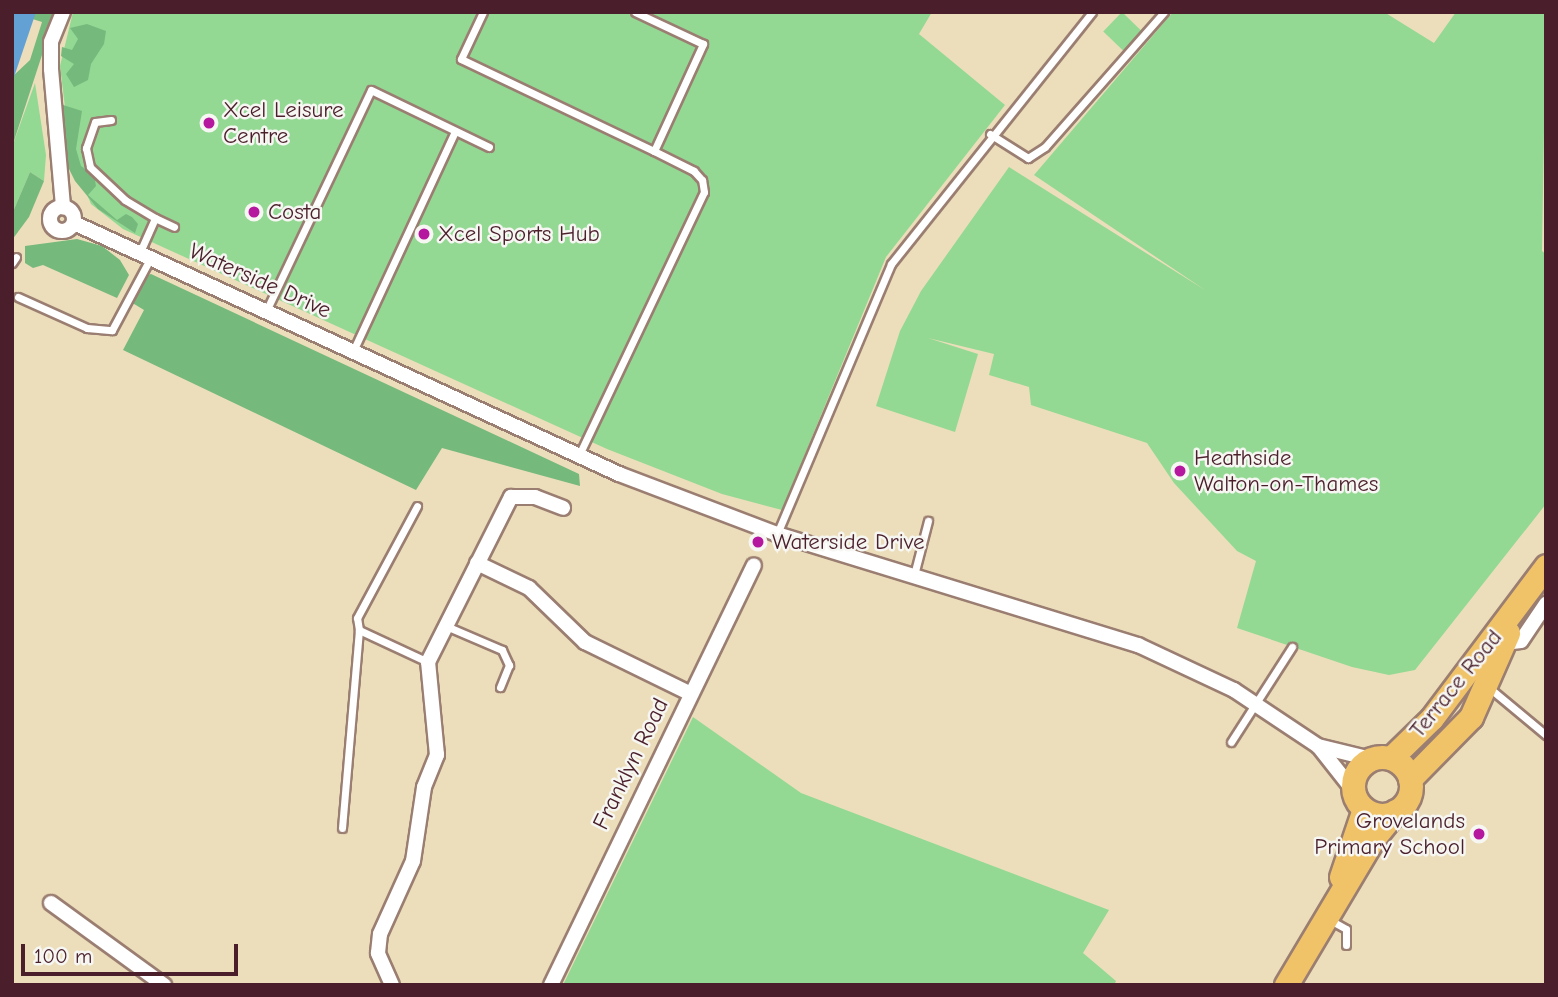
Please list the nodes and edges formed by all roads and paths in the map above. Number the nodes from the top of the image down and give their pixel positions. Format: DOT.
graph roads {
  1 [pos="63,12"];
  2 [pos="484,12"];
  3 [pos="635,12"];
  4 [pos="1092,12"];
  5 [pos="1164,12"];
  6 [pos="111,120"];
  7 [pos="454,131"];
  8 [pos="990,134"];
  9 [pos="489,147"];
  10 [pos="654,151"];
  11 [pos="64,207"];
  12 [pos="155,218"];
  13 [pos="74,223"];
  14 [pos="174,227"];
  15 [pos="145,254"];
  16 [pos="18,297"];
  17 [pos="267,309"];
  18 [pos="354,349"];
  19 [pos="579,455"];
  20 [pos="417,506"];
  21 [pos="563,508"];
  22 [pos="928,521"];
  23 [pos="777,534"];
  24 [pos="477,562"];
  25 [pos="754,565"];
  26 [pos="1546,566"];
  27 [pos="914,575"];
  28 [pos="1546,604"];
  29 [pos="1518,607"];
  30 [pos="445,626"];
  31 [pos="359,630"];
  32 [pos="1504,642"];
  33 [pos="1292,647"];
  34 [pos="428,662"];
  35 [pos="1475,680"];
  36 [pos="500,687"];
  37 [pos="691,694"];
  38 [pos="1257,704"];
  39 [pos="1546,735"];
  40 [pos="1231,741"];
  41 [pos="1318,746"];
  42 [pos="1381,759"];
  43 [pos="1410,779"];
  44 [pos="1359,800"];
  45 [pos="1396,811"];
  46 [pos="342,828"];
  47 [pos="51,902"];
  48 [pos="1330,909"];
  49 [pos="1346,945"];
  50 [pos="164,985"];
  51 [pos="392,985"];
  52 [pos="551,985"];
  53 [pos="1286,985"];
  1 -- 11 [label="street"];
  2 -- 10 [label="lane"];
  3 -- 10 [label="lane"];
  4 -- 8 [label="lane"];
  5 -- 8 [label="lane"];
  6 -- 12 [label="lane"];
  7 -- 9 [label="lane"];
  7 -- 17 [label="lane"];
  7 -- 18 [label="lane"];
  8 -- 23 [label="lane"];
  10 -- 19 [label="lane"];
  11 -- 13 [label="street"];
  11 -- 13 [label="street"];
  12 -- 14 [label="lane"];
  12 -- 15 [label="lane"];
  13 -- 15 [label="street, Waterside Drive"];
  15 -- 16 [label="lane"];
  15 -- 17 [label="street, Waterside Drive"];
  17 -- 18 [label="street, Waterside Drive"];
  18 -- 19 [label="street, Waterside Drive"];
  19 -- 23 [label="street, Waterside Drive"];
  20 -- 31 [label="lane"];
  21 -- 24 [label="street"];
  22 -- 27 [label="lane"];
  23 -- 27 [label="street, Waterside Drive"];
  24 -- 30 [label="street"];
  24 -- 37 [label="street"];
  25 -- 37 [label="street, Franklyn Road"];
  26 -- 29 [label="main road, Terrace Road"];
  27 -- 38 [label="street, Waterside Drive"];
  28 -- 32 [label="street"];
  29 -- 32 [label="main road, Terrace Road"];
  29 -- 35 [label="main road, Terrace Road"];
  30 -- 34 [label="street"];
  30 -- 36 [label="lane"];
  31 -- 34 [label="lane"];
  31 -- 46 [label="lane"];
  32 -- 35 [label="main road, Terrace Road"];
  33 -- 38 [label="lane"];
  34 -- 51 [label="street"];
  35 -- 39 [label="lane"];
  35 -- 42 [label="main road, Terrace Road"];
  35 -- 43 [label="main road, Terrace Road"];
  37 -- 52 [label="street, Franklyn Road"];
  38 -- 40 [label="lane"];
  38 -- 41 [label="street, Waterside Drive"];
  41 -- 42 [label="street, Waterside Drive"];
  41 -- 44 [label="street, Waterside Drive"];
  42 -- 43 [label="main road"];
  42 -- 44 [label="main road"];
  43 -- 45 [label="main road"];
  44 -- 45 [label="main road"];
  44 -- 48 [label="main road"];
  45 -- 48 [label="main road"];
  47 -- 50 [label="street"];
  48 -- 49 [label="lane"];
  48 -- 53 [label="main road"];
}
